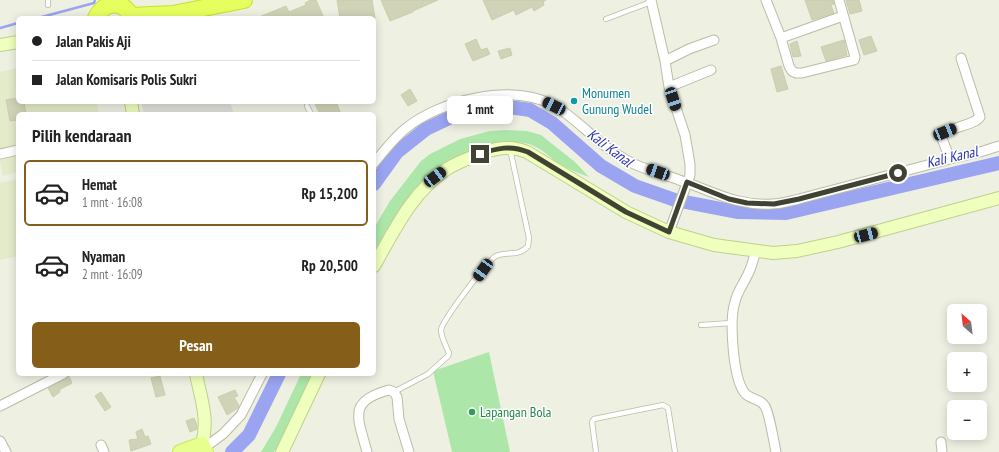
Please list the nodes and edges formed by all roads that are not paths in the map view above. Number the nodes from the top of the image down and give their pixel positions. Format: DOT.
graph roads {
  1 [pos="244,0"];
  2 [pos="766,0"];
  3 [pos="839,0"];
  4 [pos="651,1"];
  5 [pos="99,10"];
  6 [pos="125,10"];
  7 [pos="168,16"];
  8 [pos="843,16"];
  9 [pos="606,19"];
  10 [pos="781,38"];
  11 [pos="714,40"];
  12 [pos="16,42"];
  13 [pos="0,45"];
  14 [pos="961,58"];
  15 [pos="665,61"];
  16 [pos="710,70"];
  17 [pos="669,87"];
  18 [pos="307,106"];
  19 [pos="310,112"];
  20 [pos="999,146"];
  21 [pos="510,147"];
  22 [pos="16,150"];
  23 [pos="0,154"];
  24 [pos="950,159"];
  25 [pos="376,161"];
  26 [pos="685,187"];
  27 [pos="999,198"];
  28 [pos="670,228"];
  29 [pos="756,251"];
  30 [pos="376,263"];
  31 [pos="732,323"];
  32 [pos="701,325"];
  33 [pos="59,376"];
  34 [pos="196,376"];
  35 [pos="261,376"];
  36 [pos="318,376"];
  37 [pos="394,392"];
  38 [pos="0,406"];
  39 [pos="0,441"];
  40 [pos="941,442"];
  41 [pos="205,449"];
  42 [pos="6,452"];
  43 [pos="180,452"];
  44 [pos="282,452"];
  45 [pos="367,452"];
  46 [pos="409,452"];
  47 [pos="596,452"];
  48 [pos="675,452"];
  49 [pos="776,452"];
  50 [pos="942,452"];
  1 -- 7 [label="highway"];
  2 -- 10 [label="street"];
  3 -- 8 [label="street"];
  4 -- 9 [label="lane"];
  4 -- 15 [label="street"];
  5 -- 6 [label="highway"];
  6 -- 7 [label="highway"];
  8 -- 10 [label="street"];
  8 -- 10 [label="street"];
  11 -- 15 [label="street"];
  12 -- 13 [label="main road"];
  14 -- 24 [label="street"];
  15 -- 17 [label="street"];
  16 -- 17 [label="street"];
  17 -- 26 [label="street"];
  18 -- 19 [label="lane"];
  20 -- 24 [label="street"];
  21 -- 28 [label="main road"];
  21 -- 30 [label="main road"];
  21 -- 37 [label="lane"];
  22 -- 23 [label="street"];
  24 -- 26 [label="street"];
  25 -- 26 [label="street"];
  26 -- 28 [label="street"];
  27 -- 29 [label="main road"];
  28 -- 29 [label="main road"];
  29 -- 31 [label="street"];
  31 -- 32 [label="lane"];
  31 -- 49 [label="street"];
  33 -- 38 [label="street"];
  34 -- 41 [label="main road"];
  35 -- 41 [label="street"];
  36 -- 44 [label="main road"];
  37 -- 45 [label="street"];
  37 -- 46 [label="street"];
  39 -- 42 [label="street"];
  40 -- 50 [label="street"];
  41 -- 43 [label="main road"];
  47 -- 48 [label="lane"];
}
